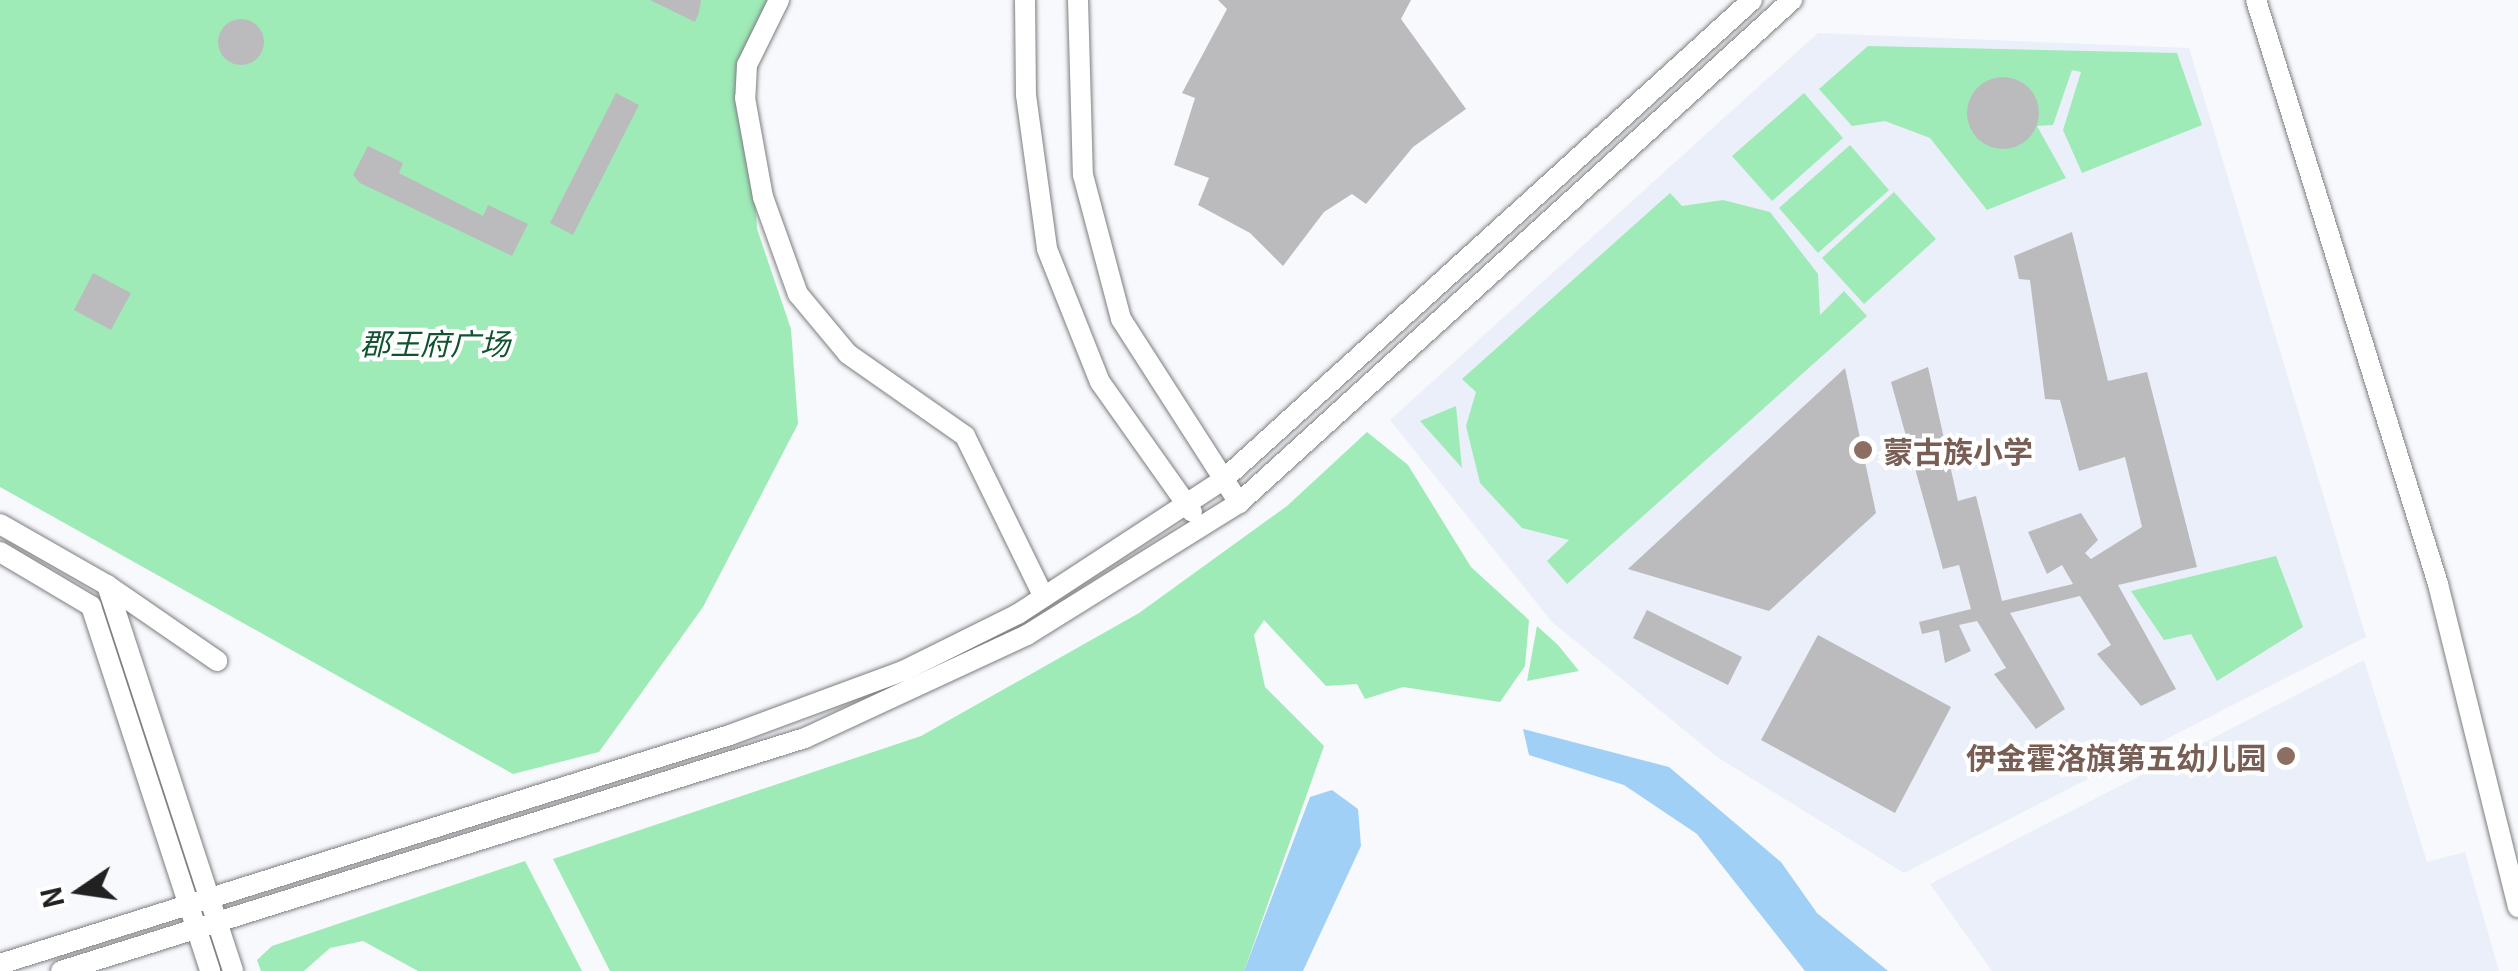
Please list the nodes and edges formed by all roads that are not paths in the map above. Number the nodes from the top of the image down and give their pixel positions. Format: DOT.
graph roads {
  1 [pos="779,0"];
  2 [pos="1024,0"];
  3 [pos="1078,0"];
  4 [pos="1752,0"];
  5 [pos="1792,0"];
  6 [pos="2256,0"];
  7 [pos="1224,479"];
  8 [pos="1240,503"];
  9 [pos="1188,504"];
  10 [pos="0,524"];
  11 [pos="1204,529"];
  12 [pos="0,552"];
  13 [pos="107,585"];
  14 [pos="1044,598"];
  15 [pos="217,661"];
  16 [pos="210,897"];
  17 [pos="188,904"];
  18 [pos="2518,907"];
  19 [pos="217,922"];
  20 [pos="196,929"];
  21 [pos="0,964"];
  22 [pos="61,971"];
  23 [pos="210,971"];
  24 [pos="233,971"];
  1 -- 14 [label="street"];
  2 -- 9 [label="street"];
  3 -- 7 [label="street"];
  4 -- 7 [label="street"];
  5 -- 8 [label="street"];
  6 -- 18 [label="street"];
  7 -- 8 [label="street"];
  7 -- 9 [label="street"];
  8 -- 11 [label="street"];
  9 -- 11 [label="street"];
  9 -- 14 [label="street"];
  10 -- 13 [label="street"];
  11 -- 19 [label="street"];
  12 -- 17 [label="street"];
  13 -- 15 [label="street"];
  13 -- 16 [label="street"];
  14 -- 16 [label="street"];
  16 -- 17 [label="street"];
  16 -- 19 [label="street"];
  17 -- 20 [label="street"];
  17 -- 21 [label="street"];
  19 -- 20 [label="street"];
  19 -- 24 [label="street"];
  20 -- 22 [label="street"];
  20 -- 23 [label="street"];
}
